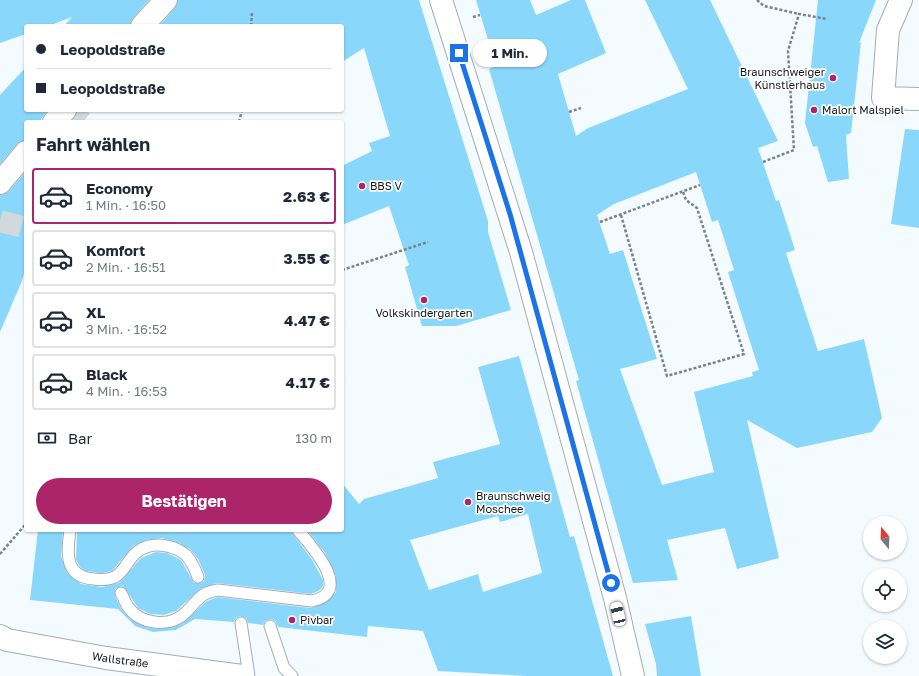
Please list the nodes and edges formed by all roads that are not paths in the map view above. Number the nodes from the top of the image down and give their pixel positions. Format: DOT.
graph roads {
  1 [pos="166,0"];
  2 [pos="442,0"];
  3 [pos="901,0"];
  4 [pos="144,24"];
  5 [pos="917,99"];
  6 [pos="63,112"];
  7 [pos="56,120"];
  8 [pos="24,154"];
  9 [pos="0,183"];
  10 [pos="70,532"];
  11 [pos="300,532"];
  12 [pos="198,576"];
  13 [pos="121,593"];
  14 [pos="241,622"];
  15 [pos="270,626"];
  16 [pos="0,636"];
  17 [pos="242,676"];
  18 [pos="249,676"];
  19 [pos="292,676"];
  20 [pos="632,676"];
  1 -- 4 [label="street"];
  2 -- 20 [label="street"];
  3 -- 5 [label="street"];
  6 -- 7 [label="street"];
  8 -- 9 [label="street"];
  10 -- 12 [label="lane"];
  11 -- 13 [label="lane"];
  14 -- 18 [label="lane"];
  15 -- 19 [label="lane"];
  16 -- 17 [label="street, Wallstraße"];
}
